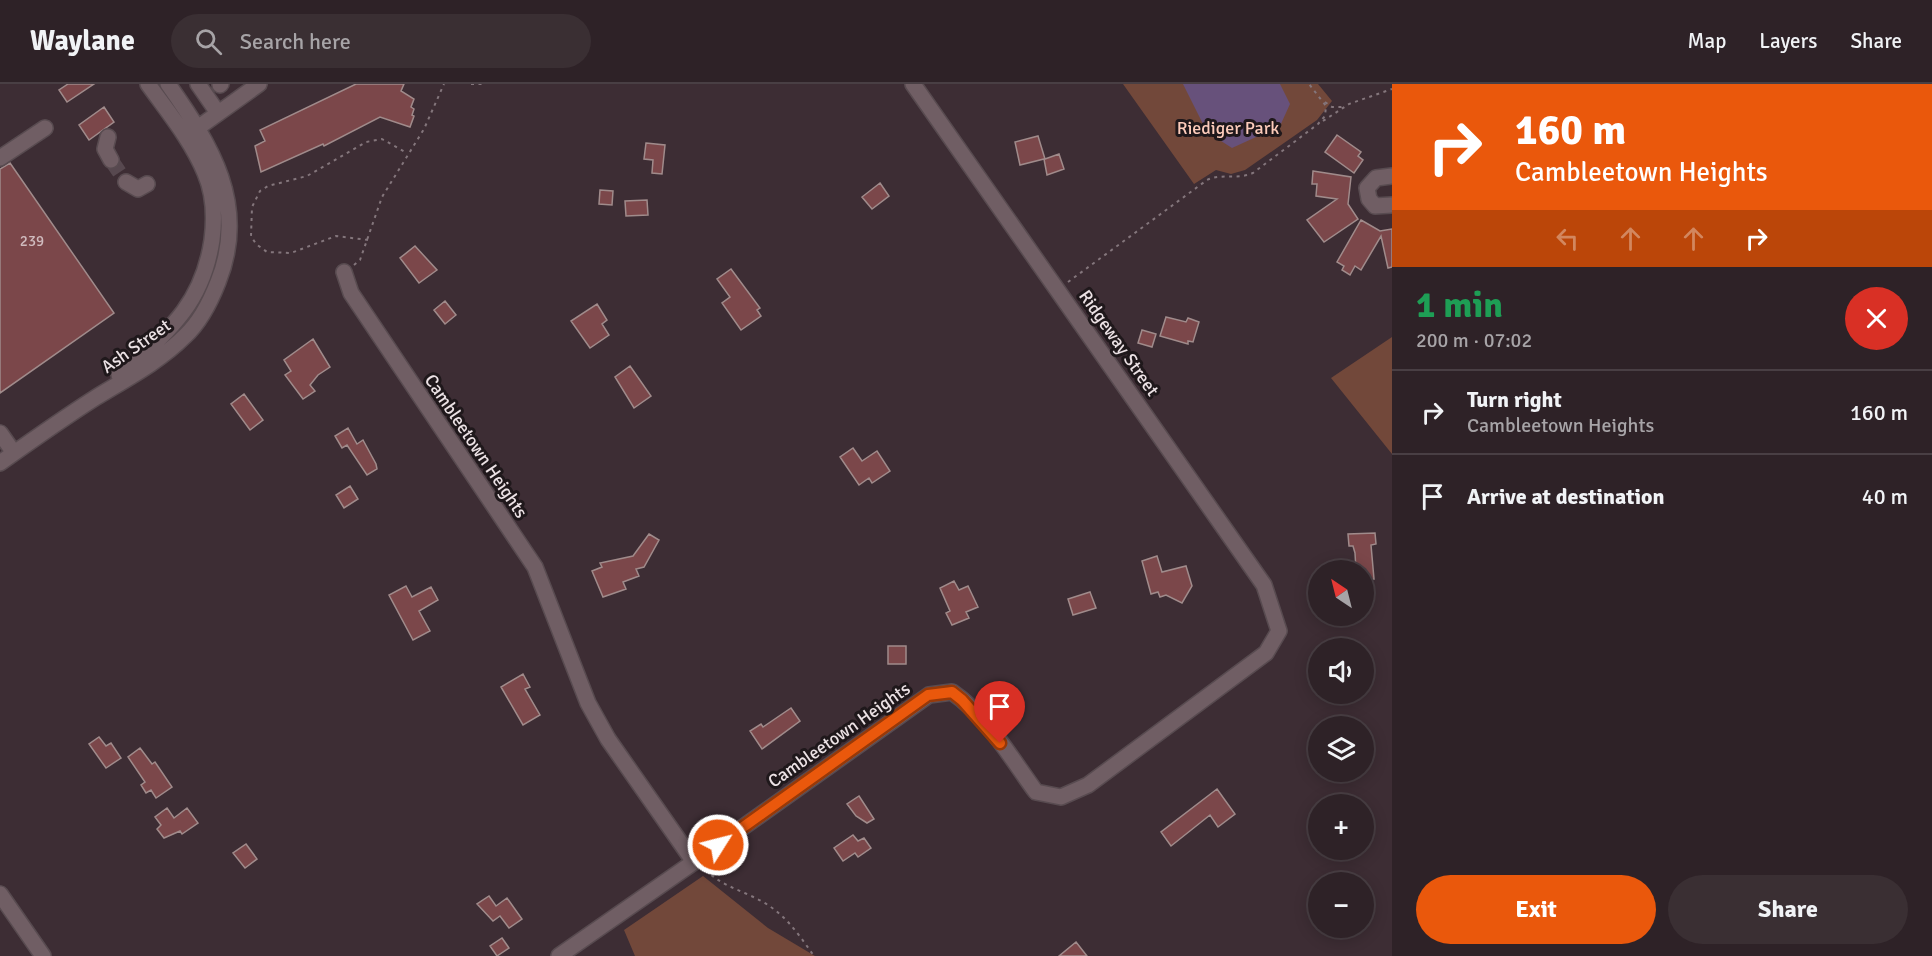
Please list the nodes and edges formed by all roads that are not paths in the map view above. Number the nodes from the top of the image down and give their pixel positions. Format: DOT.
graph roads {
  1 [pos="148,84"];
  2 [pos="168,84"];
  3 [pos="198,84"];
  4 [pos="259,84"];
  5 [pos="913,84"];
  6 [pos="218,113"];
  7 [pos="45,128"];
  8 [pos="199,128"];
  9 [pos="108,137"];
  10 [pos="185,137"];
  11 [pos="0,158"];
  12 [pos="111,160"];
  13 [pos="1392,176"];
  14 [pos="126,182"];
  15 [pos="147,184"];
  16 [pos="1392,205"];
  17 [pos="344,272"];
  18 [pos="87,403"];
  19 [pos="0,433"];
  20 [pos="14,453"];
  21 [pos="0,463"];
  22 [pos="1279,631"];
  23 [pos="697,860"];
  24 [pos="0,894"];
  25 [pos="43,956"];
  26 [pos="559,956"];
  1 -- 10 [label="street, Ash Street"];
  2 -- 8 [label="street, Ash Street"];
  3 -- 6 [label="street"];
  4 -- 6 [label="street"];
  5 -- 22 [label="street, Ridgeway Street"];
  6 -- 8 [label="street"];
  7 -- 11 [label="street"];
  8 -- 10 [label="street"];
  8 -- 18 [label="street, Ash Street"];
  9 -- 12 [label="street"];
  10 -- 18 [label="street, Ash Street"];
  13 -- 16 [label="street"];
  14 -- 15 [label="street"];
  17 -- 23 [label="street, Cambleetown Heights"];
  18 -- 20 [label="street, Ash Street"];
  19 -- 20 [label="street"];
  20 -- 21 [label="street, Ash Street"];
  22 -- 23 [label="street, Cambleetown Heights"];
  23 -- 26 [label="street, Cambleetown Heights"];
  24 -- 25 [label="street"];
}
